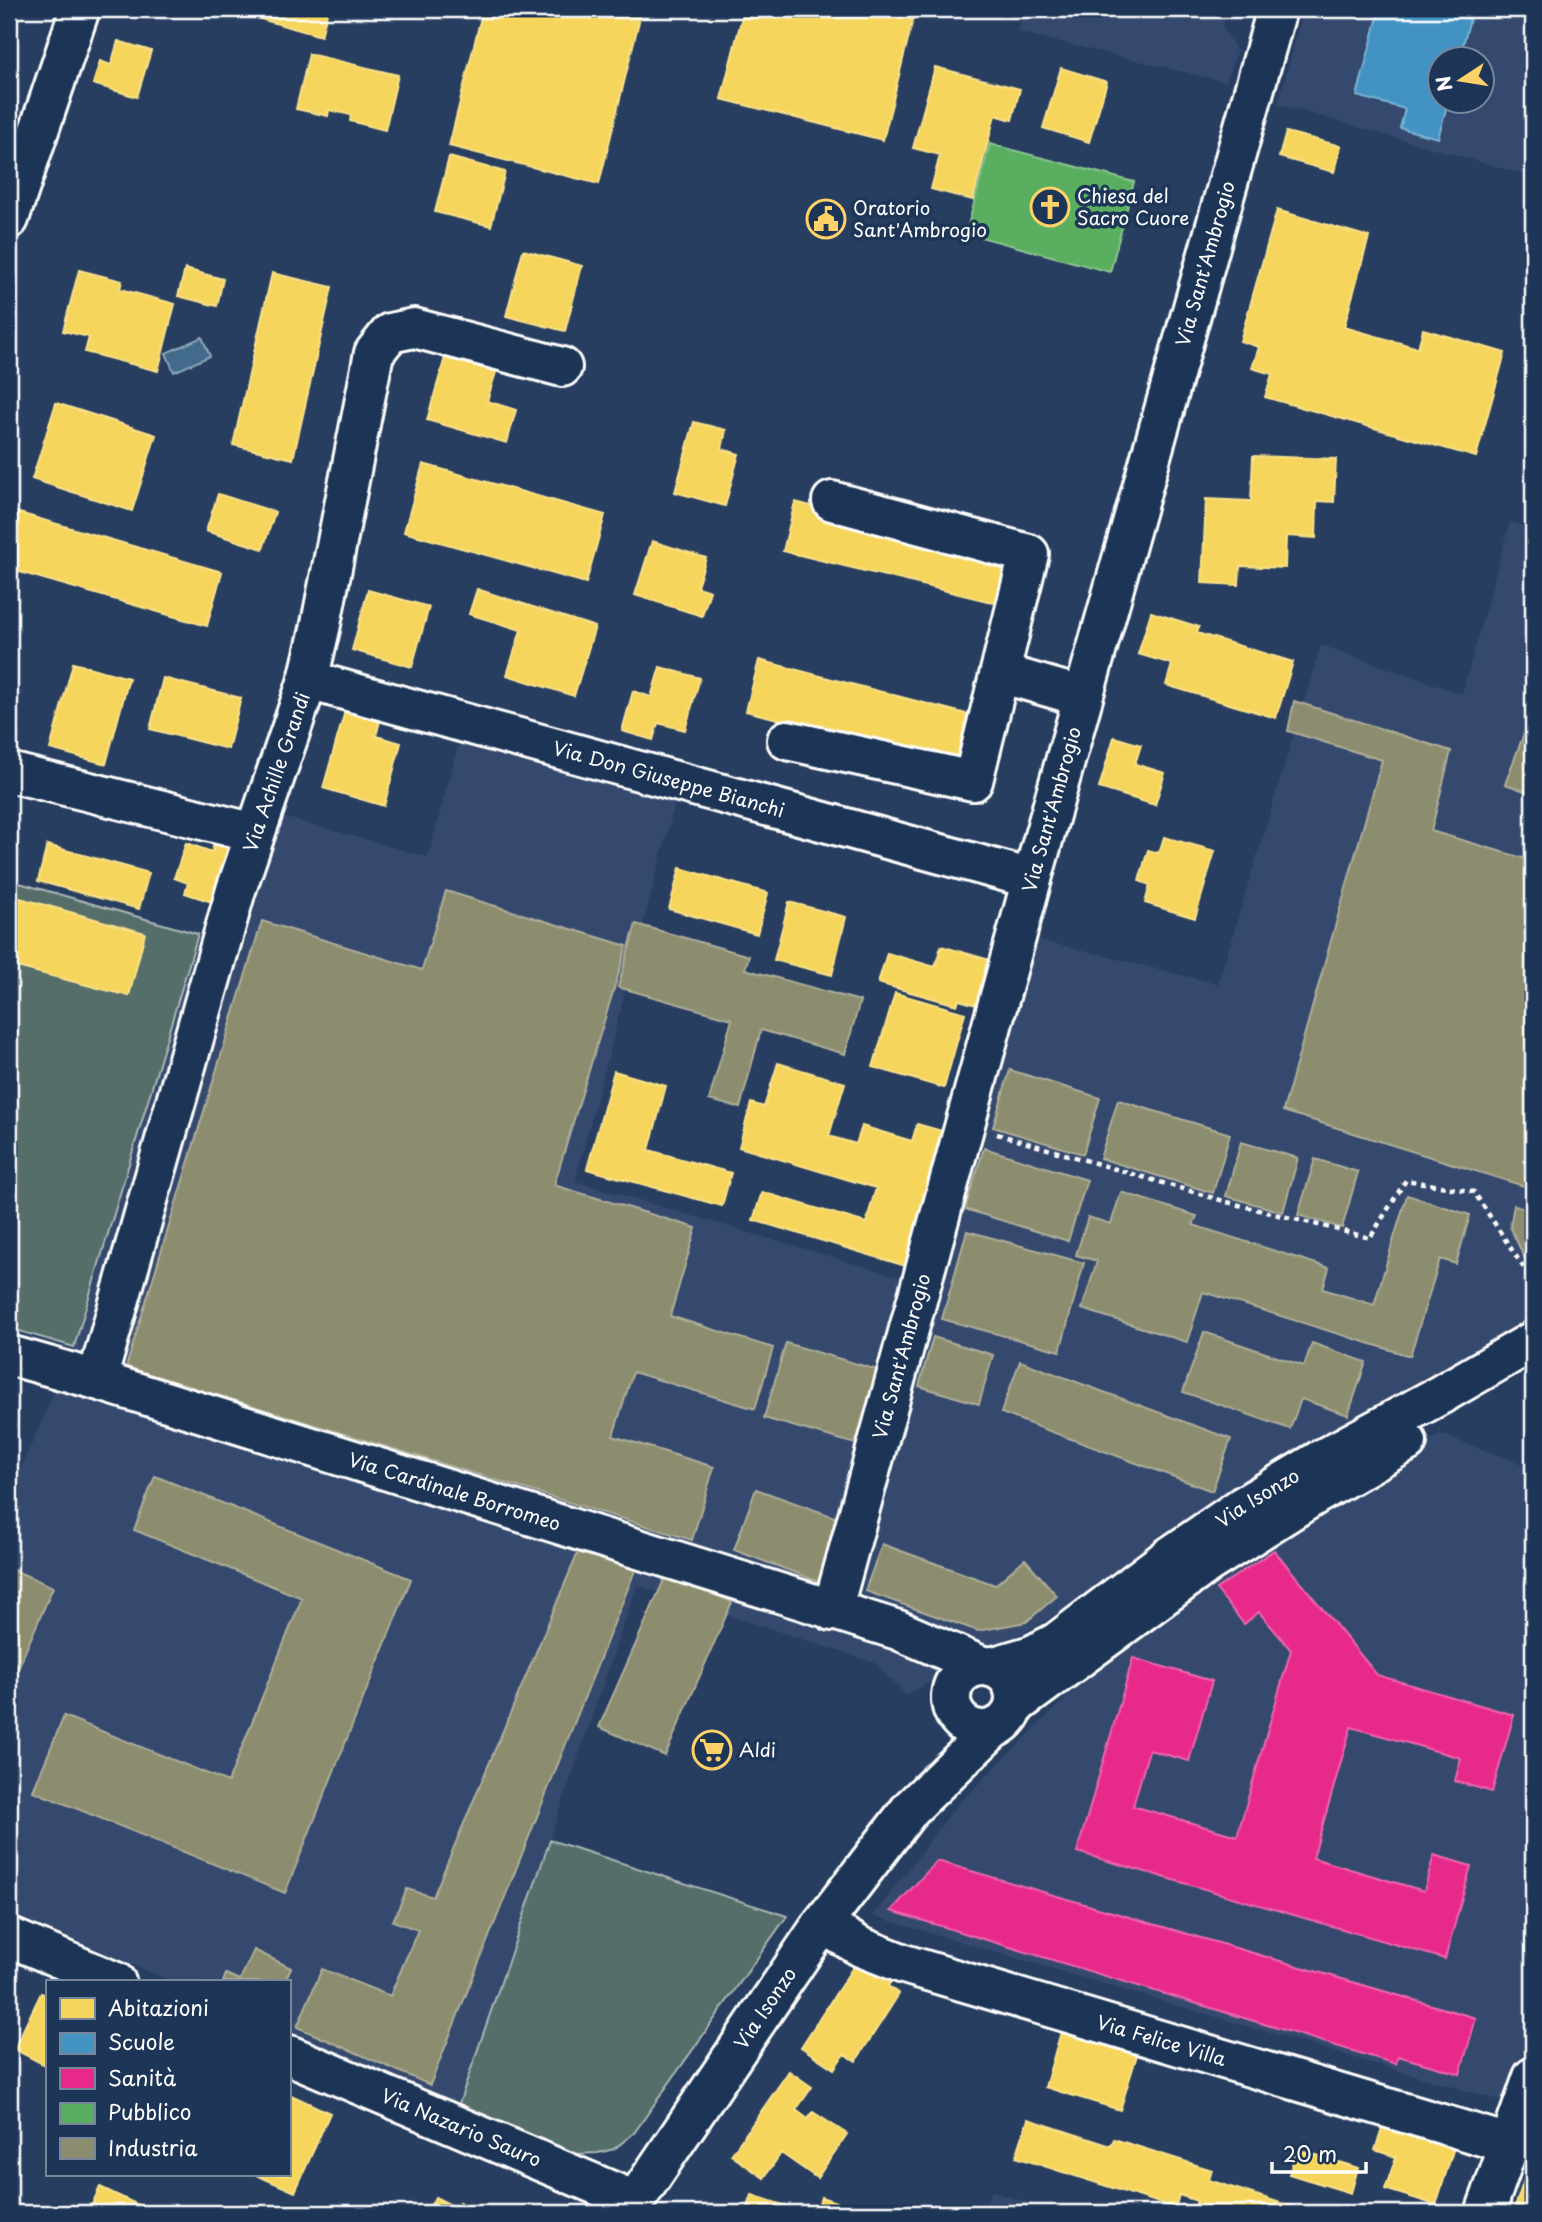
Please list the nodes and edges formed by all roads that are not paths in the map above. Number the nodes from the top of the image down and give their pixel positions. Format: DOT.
graph roads {
  1 [pos="80,9"];
  2 [pos="1276,9"];
  3 [pos="9,219"];
  4 [pos="562,367"];
  5 [pos="832,501"];
  6 [pos="1000,673"];
  7 [pos="308,680"];
  8 [pos="1083,697"];
  9 [pos="787,740"];
  10 [pos="9,772"];
  11 [pos="255,833"];
  12 [pos="1032,879"];
  13 [pos="1533,1341"];
  14 [pos="9,1355"];
  15 [pos="1533,1368"];
  16 [pos="97,1380"];
  17 [pos="832,1611"];
  18 [pos="898,1630"];
  19 [pos="986,1666"];
  20 [pos="953,1707"];
  21 [pos="1004,1717"];
  22 [pos="911,1808"];
  23 [pos="822,1924"];
  24 [pos="9,1937"];
  25 [pos="111,1980"];
  26 [pos="290,2055"];
  27 [pos="1533,2077"];
  28 [pos="1508,2144"];
  29 [pos="631,2207"];
  30 [pos="1485,2213"];
  1 -- 3 [label="street"];
  2 -- 8 [label="street, Via Sant'Ambrogio"];
  4 -- 7 [label="street, Via Achille Grandi"];
  5 -- 6 [label="street"];
  6 -- 8 [label="street"];
  6 -- 9 [label="street"];
  7 -- 11 [label="street, Via Achille Grandi"];
  7 -- 12 [label="street, Via Don Giuseppe Bianchi"];
  8 -- 12 [label="street, Via Sant'Ambrogio"];
  10 -- 11 [label="street"];
  11 -- 16 [label="street, Via Achille Grandi"];
  12 -- 17 [label="street, Via Sant'Ambrogio"];
  13 -- 19 [label="street, Via Isonzo"];
  14 -- 16 [label="street, Via Cardinale Borromeo"];
  15 -- 21 [label="street, Via Isonzo"];
  16 -- 17 [label="street, Via Cardinale Borromeo"];
  17 -- 18 [label="street, Via Cardinale Borromeo"];
  18 -- 19 [label="street, Via Cardinale Borromeo"];
  18 -- 20 [label="street"];
  19 -- 20 [label="street"];
  19 -- 21 [label="street"];
  20 -- 21 [label="street"];
  20 -- 22 [label="street, Via Isonzo"];
  21 -- 22 [label="street, Via Isonzo"];
  22 -- 23 [label="street, Via Isonzo"];
  23 -- 28 [label="street, Via Felice Villa"];
  23 -- 29 [label="street, Via Isonzo"];
  24 -- 25 [label="street"];
  26 -- 29 [label="street, Via Nazario Sauro"];
  27 -- 28 [label="street"];
  28 -- 30 [label="street"];
}
